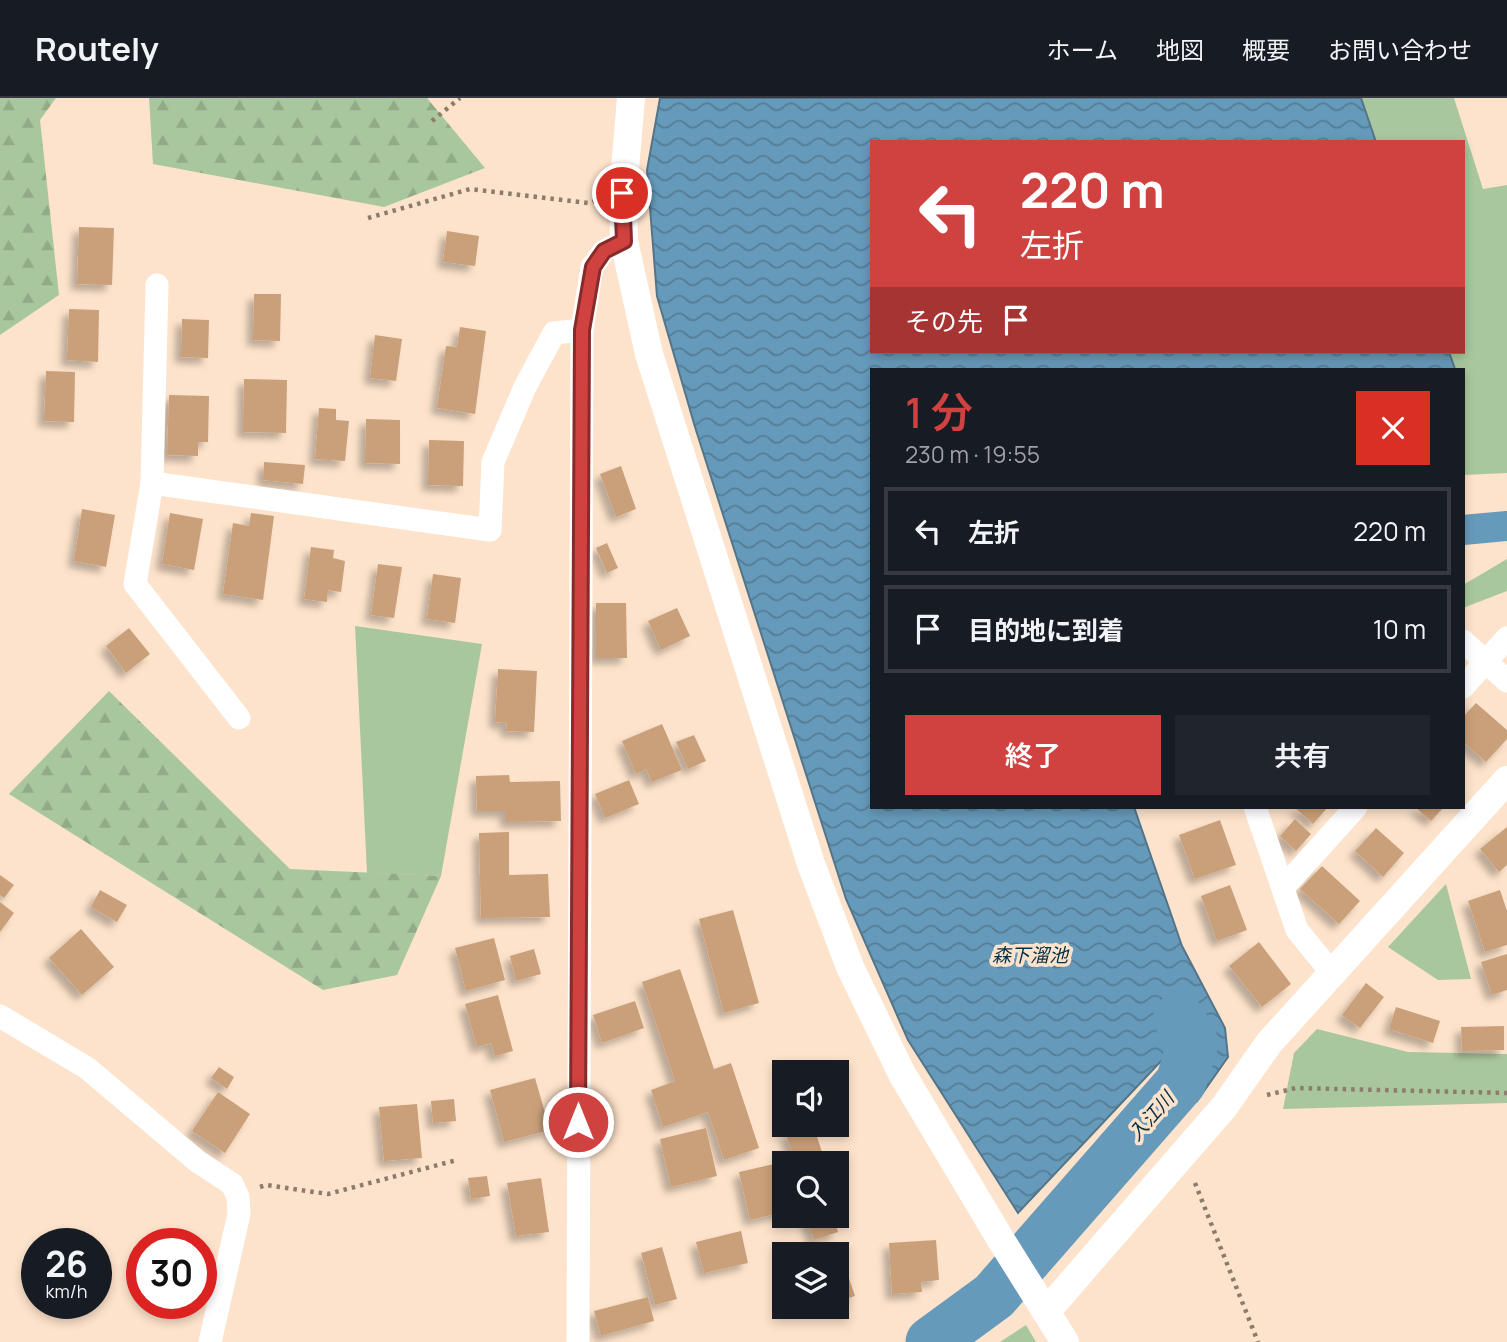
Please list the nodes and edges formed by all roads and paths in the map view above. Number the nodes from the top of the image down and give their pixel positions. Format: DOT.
graph roads {
  1 [pos="460,98"];
  2 [pos="631,98"];
  3 [pos="432,121"];
  4 [pos="622,193"];
  5 [pos="368,218"];
  6 [pos="624,241"];
  7 [pos="158,285"];
  8 [pos="582,330"];
  9 [pos="152,482"];
  10 [pos="1507,638"];
  11 [pos="1465,644"];
  12 [pos="1486,662"];
  13 [pos="1507,681"];
  14 [pos="1465,685"];
  15 [pos="239,719"];
  16 [pos="1507,780"];
  17 [pos="1256,809"];
  18 [pos="1354,809"];
  19 [pos="1283,888"];
  20 [pos="1332,973"];
  21 [pos="0,1016"];
  22 [pos="1507,1093"];
  23 [pos="1224,1107"];
  24 [pos="1183,1154"];
  25 [pos="457,1160"];
  26 [pos="238,1197"];
  27 [pos="1041,1304"];
  28 [pos="210,1342"];
  29 [pos="578,1342"];
  30 [pos="1065,1342"];
  31 [pos="1258,1342"];
  1 -- 3 [label="path"];
  2 -- 4 [label="street"];
  4 -- 5 [label="path"];
  4 -- 6 [label="street"];
  6 -- 8 [label="street"];
  6 -- 27 [label="street"];
  7 -- 9 [label="street"];
  8 -- 9 [label="street"];
  8 -- 29 [label="street"];
  9 -- 15 [label="street"];
  10 -- 12 [label="street"];
  11 -- 12 [label="street"];
  12 -- 13 [label="street"];
  12 -- 14 [label="street"];
  16 -- 20 [label="street"];
  17 -- 19 [label="street"];
  18 -- 19 [label="street"];
  19 -- 20 [label="street"];
  20 -- 23 [label="street"];
  21 -- 26 [label="street"];
  22 -- 23 [label="path"];
  23 -- 24 [label="street"];
  24 -- 27 [label="street"];
  24 -- 31 [label="path"];
  25 -- 26 [label="path"];
  26 -- 28 [label="street"];
  27 -- 30 [label="street"];
}
